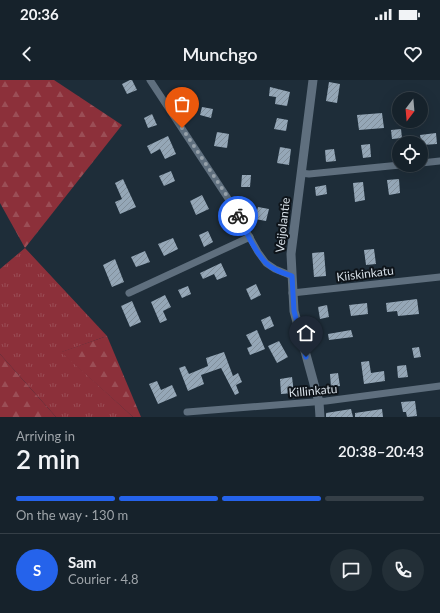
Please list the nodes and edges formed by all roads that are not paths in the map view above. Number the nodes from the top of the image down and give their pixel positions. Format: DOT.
graph roads {
  1 [pos="150,80"];
  2 [pos="313,80"];
  3 [pos="440,161"];
  4 [pos="428,162"];
  5 [pos="392,166"];
  6 [pos="301,173"];
  7 [pos="250,237"];
  8 [pos="292,276"];
  9 [pos="440,277"];
  10 [pos="129,293"];
  11 [pos="292,293"];
  12 [pos="440,386"];
  13 [pos="319,402"];
  14 [pos="187,412"];
  15 [pos="320,417"];
  1 -- 7 [label="street"];
  2 -- 6 [label="street, Veijolantie"];
  3 -- 4 [label="street"];
  5 -- 6 [label="street"];
  6 -- 8 [label="street, Veijolantie"];
  7 -- 8 [label="street"];
  7 -- 10 [label="street"];
  8 -- 11 [label="street, Veijolantie"];
  9 -- 11 [label="street, Kiiskinkatu"];
  11 -- 13 [label="street, Veijolantie"];
  12 -- 13 [label="street, Killinkatu"];
  13 -- 14 [label="street, Killinkatu"];
  13 -- 15 [label="street, Veijolantie"];
}
